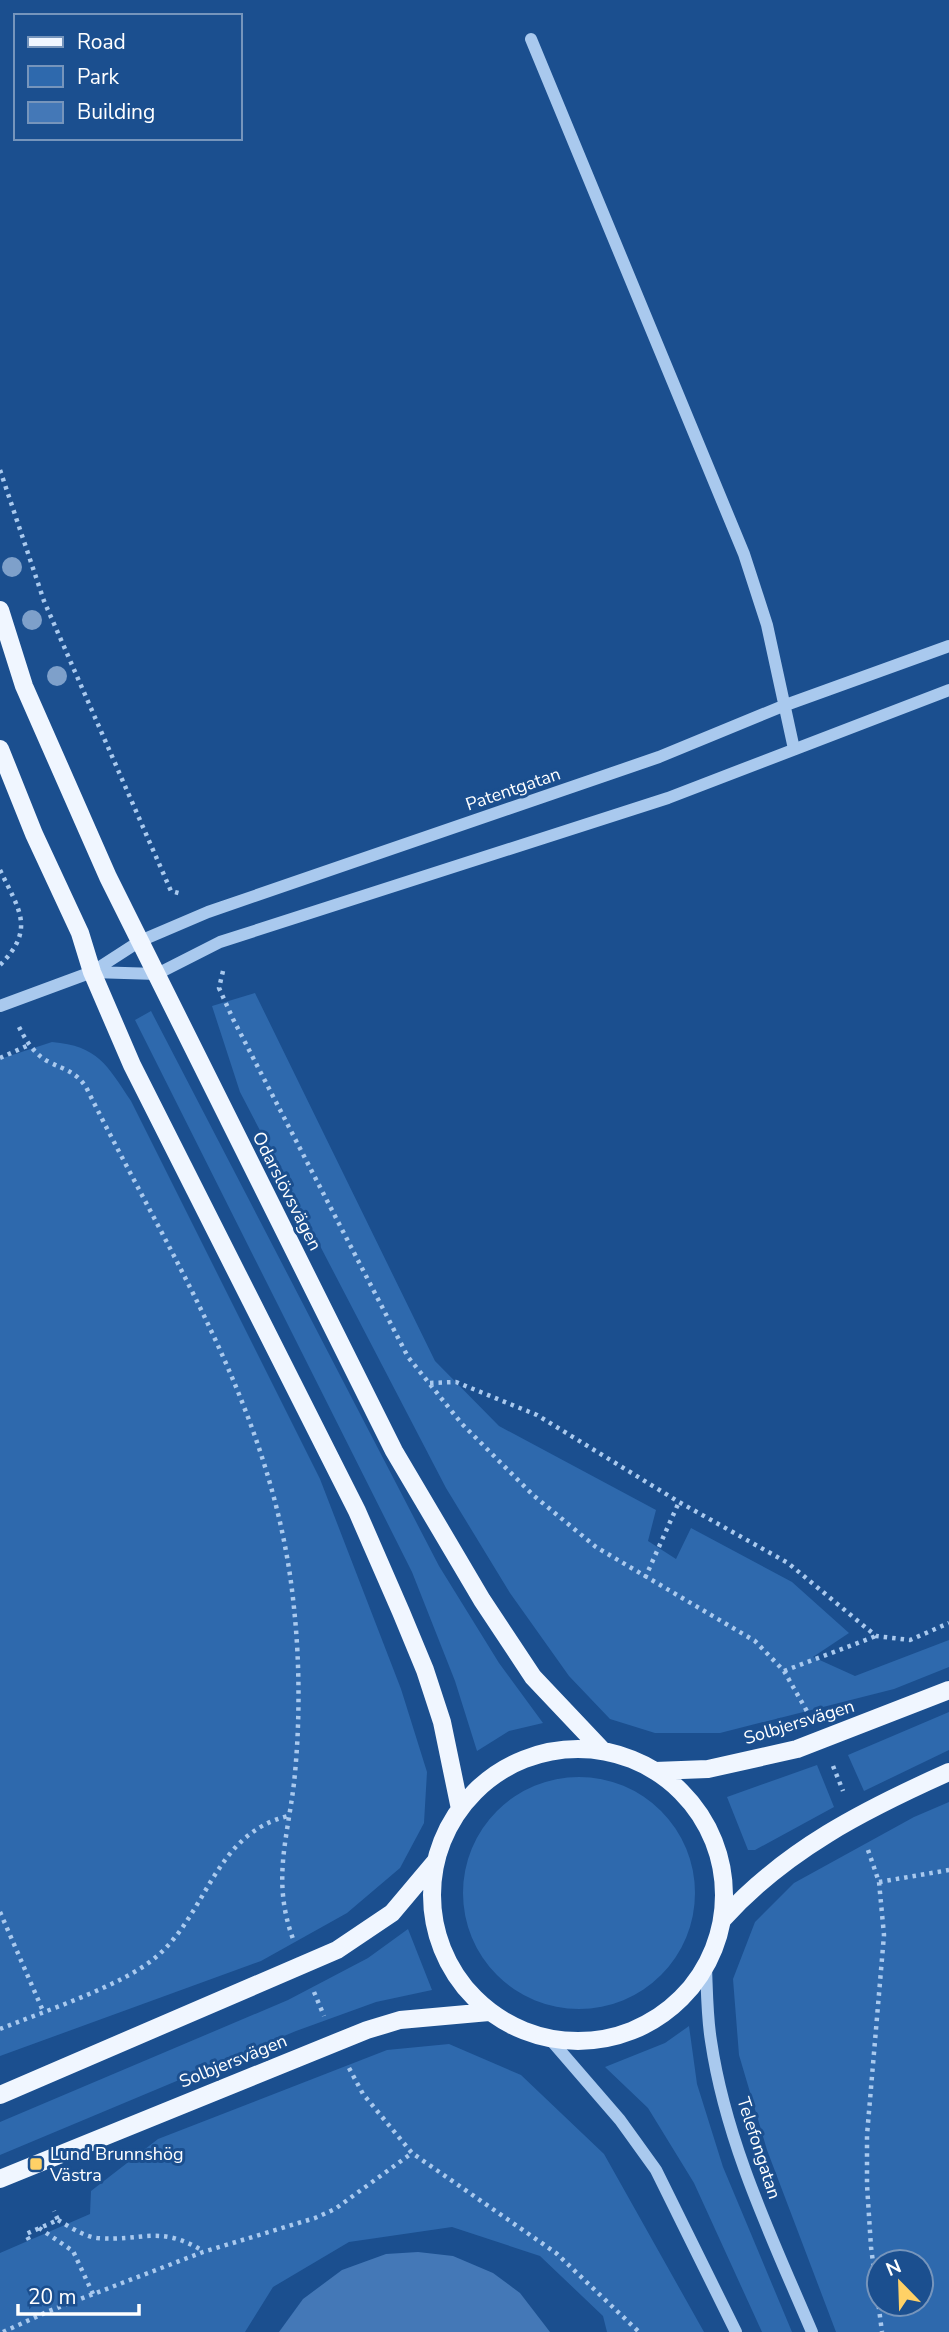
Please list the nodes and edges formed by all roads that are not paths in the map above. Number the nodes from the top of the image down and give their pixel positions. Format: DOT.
graph roads {
  1 [pos="531,39"];
  2 [pos="0,610"];
  3 [pos="949,646"];
  4 [pos="949,690"];
  5 [pos="783,706"];
  6 [pos="794,748"];
  7 [pos="0,749"];
  8 [pos="140,941"];
  9 [pos="92,972"];
  10 [pos="157,974"];
  11 [pos="3,1004"];
  12 [pos="949,1690"];
  13 [pos="603,1751"];
  14 [pos="655,1771"];
  15 [pos="949,1772"];
  16 [pos="460,1810"];
  17 [pos="435,1862"];
  18 [pos="722,1920"];
  19 [pos="705,1967"];
  20 [pos="489,2012"];
  21 [pos="550,2039"];
  22 [pos="0,2095"];
  23 [pos="0,2179"];
  24 [pos="736,2332"];
  25 [pos="812,2332"];
  1 -- 5 [label="street"];
  2 -- 8 [label="main road, Odarslövsvägen"];
  3 -- 5 [label="street, Patentgatan"];
  4 -- 6 [label="street"];
  5 -- 6 [label="street"];
  5 -- 8 [label="street, Patentgatan"];
  6 -- 10 [label="street"];
  7 -- 9 [label="main road"];
  8 -- 9 [label="street, Patentgatan"];
  8 -- 10 [label="main road, Odarslövsvägen"];
  9 -- 10 [label="street"];
  9 -- 11 [label="street"];
  9 -- 16 [label="main road"];
  10 -- 13 [label="main road, Odarslövsvägen"];
  12 -- 14 [label="main road, Solbjersvägen"];
  13 -- 14 [label="main road"];
  13 -- 16 [label="main road"];
  14 -- 18 [label="main road"];
  15 -- 18 [label="main road"];
  16 -- 17 [label="main road"];
  17 -- 20 [label="main road"];
  17 -- 22 [label="main road"];
  18 -- 19 [label="main road"];
  19 -- 21 [label="main road"];
  19 -- 25 [label="street, Telefongatan"];
  20 -- 21 [label="main road"];
  20 -- 23 [label="main road, Solbjersvägen"];
  21 -- 24 [label="street"];
}
